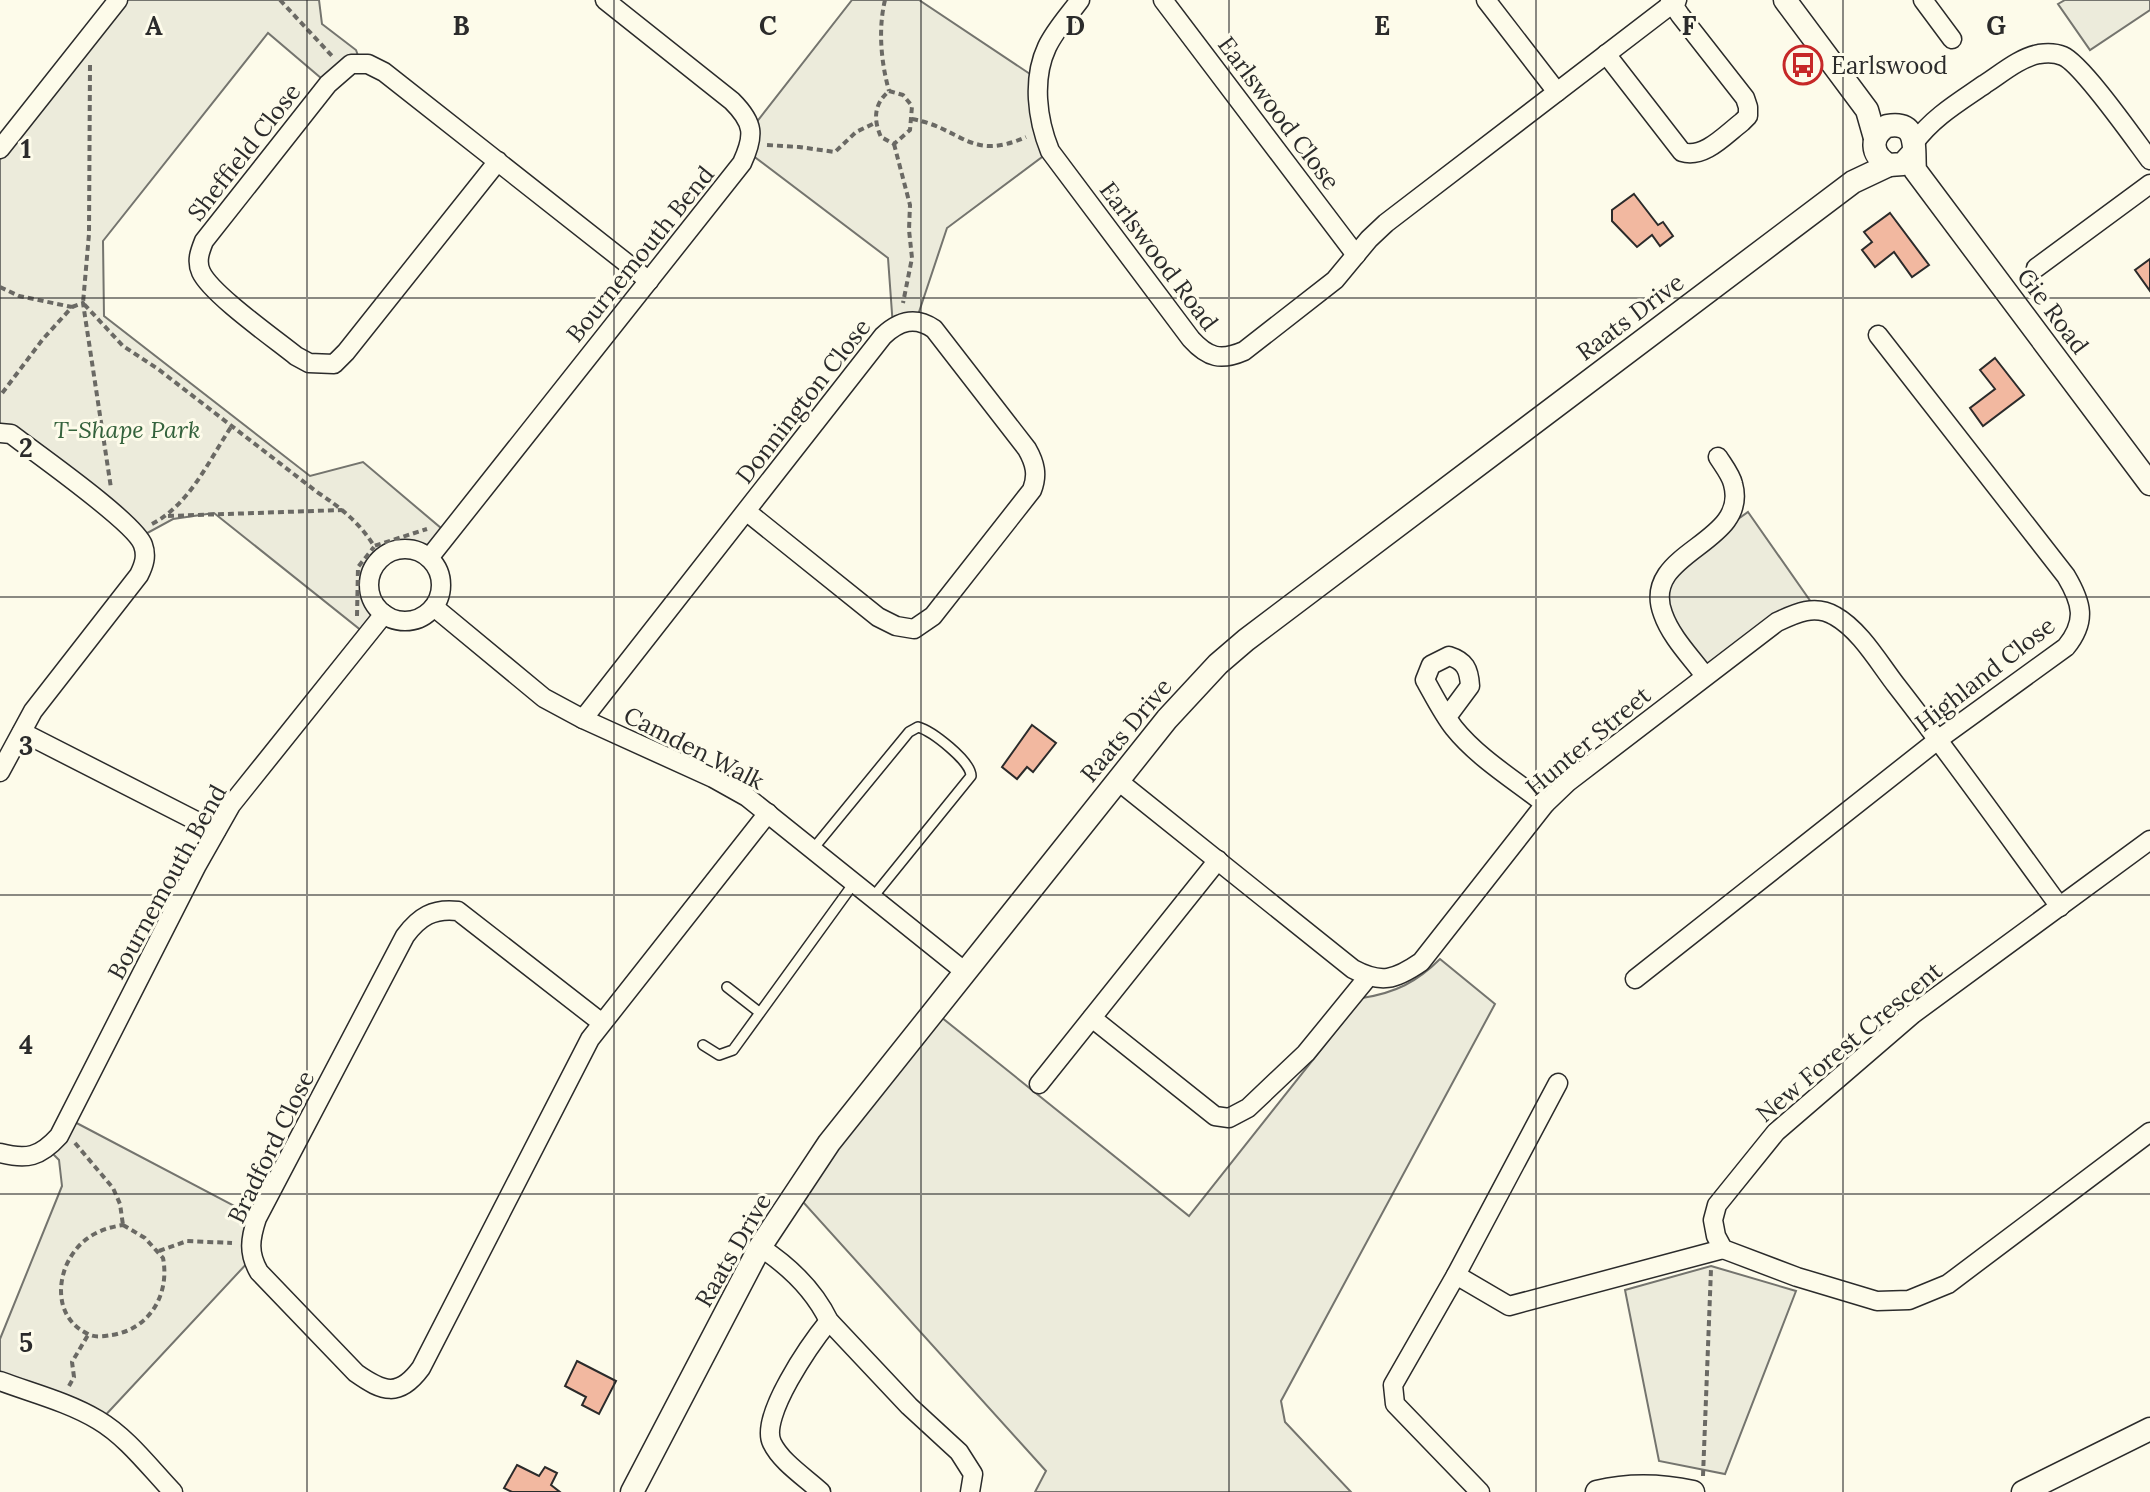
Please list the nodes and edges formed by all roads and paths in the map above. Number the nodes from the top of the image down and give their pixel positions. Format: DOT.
graph roads {
  1 [pos="118,0"];
  2 [pos="280,0"];
  3 [pos="605,0"];
  4 [pos="885,0"];
  5 [pos="1080,0"];
  6 [pos="1163,0"];
  7 [pos="1486,0"];
  8 [pos="1785,0"];
  9 [pos="1923,0"];
  10 [pos="1673,1"];
  11 [pos="90,35"];
  12 [pos="1952,39"];
  13 [pos="1606,54"];
  14 [pos="344,69"];
  15 [pos="889,91"];
  16 [pos="1557,92"];
  17 [pos="912,119"];
  18 [pos="877,122"];
  19 [pos="1042,130"];
  20 [pos="894,144"];
  21 [pos="750,148"];
  22 [pos="1897,148"];
  23 [pos="0,149"];
  24 [pos="2147,149"];
  25 [pos="498,161"];
  26 [pos="2150,184"];
  27 [pos="1356,255"];
  28 [pos="2036,268"];
  29 [pos="649,281"];
  30 [pos="0,287"];
  31 [pos="83,303"];
  32 [pos="72,307"];
  33 [pos="903,322"];
  34 [pos="1878,335"];
  35 [pos="0,396"];
  36 [pos="231,427"];
  37 [pos="0,433"];
  38 [pos="1718,457"];
  39 [pos="2150,484"];
  40 [pos="344,510"];
  41 [pos="746,511"];
  42 [pos="115,515"];
  43 [pos="168,516"];
  44 [pos="428,529"];
  45 [pos="136,533"];
  46 [pos="374,546"];
  47 [pos="429,558"];
  48 [pos="434,607"];
  49 [pos="384,614"];
  50 [pos="355,650"];
  51 [pos="1705,676"];
  52 [pos="1447,717"];
  53 [pos="583,719"];
  54 [pos="22,732"];
  55 [pos="1939,739"];
  56 [pos="0,772"];
  57 [pos="1117,780"];
  58 [pos="1545,804"];
  59 [pos="768,813"];
  60 [pos="216,831"];
  61 [pos="2150,840"];
  62 [pos="813,849"];
  63 [pos="1218,860"];
  64 [pos="855,883"];
  65 [pos="873,897"];
  66 [pos="2060,907"];
  67 [pos="964,971"];
  68 [pos="1368,977"];
  69 [pos="1635,979"];
  70 [pos="727,987"];
  71 [pos="759,1012"];
  72 [pos="1092,1018"];
  73 [pos="602,1023"];
  74 [pos="703,1045"];
  75 [pos="1558,1083"];
  76 [pos="1039,1084"];
  77 [pos="2150,1132"];
  78 [pos="59,1136"];
  79 [pos="0,1153"];
  80 [pos="123,1225"];
  81 [pos="250,1246"];
  82 [pos="760,1247"];
  83 [pos="1717,1250"];
  84 [pos="159,1252"];
  85 [pos="1456,1275"];
  86 [pos="829,1321"];
  87 [pos="88,1335"];
  88 [pos="0,1381"];
  89 [pos="62,1404"];
  90 [pos="2150,1429"];
  91 [pos="1698,1485"];
  92 [pos="1626,1489"];
  93 [pos="173,1492"];
  94 [pos="632,1492"];
  95 [pos="821,1492"];
  96 [pos="970,1492"];
  97 [pos="1480,1492"];
  98 [pos="1597,1492"];
  99 [pos="2023,1492"];
  1 -- 11 [label="street"];
  2 -- 14 [label="path"];
  3 -- 21 [label="street"];
  4 -- 15 [label="path"];
  5 -- 19 [label="street, Earlswood Road"];
  6 -- 27 [label="street, Earlswood Close"];
  7 -- 16 [label="street"];
  8 -- 22 [label="street, Gie Road"];
  9 -- 12 [label="street"];
  10 -- 13 [label="street, Earlswood Road"];
  10 -- 13 [label="street"];
  11 -- 23 [label="street"];
  11 -- 31 [label="path"];
  13 -- 16 [label="street, Earlswood Road"];
  14 -- 25 [label="street"];
  14 -- 25 [label="street, Sheffield Close"];
  15 -- 17 [label="path"];
  15 -- 18 [label="path"];
  16 -- 27 [label="street, Earlswood Road"];
  17 -- 19 [label="path"];
  17 -- 20 [label="path"];
  18 -- 20 [label="path"];
  18 -- 21 [label="path"];
  19 -- 27 [label="street, Earlswood Road"];
  20 -- 33 [label="path"];
  21 -- 29 [label="street, Bournemouth Bend"];
  22 -- 24 [label="street"];
  22 -- 39 [label="street, Gie Road"];
  22 -- 57 [label="street, Raats Drive"];
  25 -- 29 [label="street"];
  26 -- 28 [label="street"];
  29 -- 47 [label="street, Bournemouth Bend"];
  30 -- 32 [label="path"];
  31 -- 32 [label="path"];
  31 -- 36 [label="path"];
  31 -- 42 [label="path"];
  32 -- 35 [label="path"];
  33 -- 41 [label="street, Donnington Close"];
  33 -- 41 [label="street, Donnington Close"];
  34 -- 55 [label="street, Highland Close"];
  36 -- 40 [label="path"];
  36 -- 43 [label="path"];
  37 -- 42 [label="street"];
  38 -- 51 [label="street"];
  40 -- 43 [label="path"];
  40 -- 46 [label="path"];
  41 -- 53 [label="street, Donnington Close"];
  42 -- 45 [label="street"];
  43 -- 45 [label="path"];
  44 -- 46 [label="path"];
  45 -- 54 [label="street"];
  46 -- 50 [label="path"];
  47 -- 48 [label="street"];
  47 -- 49 [label="street"];
  48 -- 49 [label="street"];
  48 -- 53 [label="street, Camden Walk"];
  49 -- 50 [label="street, Bournemouth Bend"];
  50 -- 60 [label="street, Bournemouth Bend"];
  51 -- 55 [label="street, Hunter Street"];
  51 -- 58 [label="street, Hunter Street"];
  52 -- 58 [label="street"];
  53 -- 59 [label="street, Camden Walk"];
  54 -- 56 [label="street"];
  54 -- 60 [label="street"];
  55 -- 66 [label="street, Hunter Street"];
  55 -- 69 [label="street, Highland Close"];
  57 -- 63 [label="street"];
  57 -- 67 [label="street, Raats Drive"];
  58 -- 68 [label="street, Hunter Street"];
  59 -- 62 [label="street, Camden Walk"];
  59 -- 73 [label="street, Bradford Close"];
  60 -- 78 [label="street, Bournemouth Bend"];
  61 -- 66 [label="street, New Forest Crescent"];
  62 -- 64 [label="street, Camden Walk"];
  62 -- 65 [label="lane"];
  63 -- 68 [label="street"];
  63 -- 72 [label="street"];
  64 -- 65 [label="street, Camden Walk"];
  64 -- 71 [label="lane"];
  65 -- 67 [label="street, Camden Walk"];
  66 -- 83 [label="street, New Forest Crescent"];
  67 -- 82 [label="street, Raats Drive"];
  68 -- 72 [label="street"];
  70 -- 71 [label="lane"];
  71 -- 74 [label="lane"];
  72 -- 76 [label="street"];
  73 -- 81 [label="street, Bradford Close"];
  73 -- 81 [label="street, Bradford Close"];
  75 -- 85 [label="street"];
  77 -- 83 [label="street"];
  78 -- 79 [label="street"];
  78 -- 80 [label="path"];
  80 -- 84 [label="path"];
  80 -- 87 [label="path"];
  81 -- 84 [label="path"];
  82 -- 86 [label="street"];
  82 -- 94 [label="street, Raats Drive"];
  83 -- 85 [label="street"];
  83 -- 91 [label="path"];
  84 -- 87 [label="path"];
  85 -- 97 [label="street"];
  86 -- 95 [label="street"];
  86 -- 96 [label="street"];
  87 -- 89 [label="path"];
  88 -- 89 [label="street"];
  89 -- 93 [label="street"];
  90 -- 99 [label="street"];
  91 -- 92 [label="street"];
  92 -- 98 [label="street"];
}
